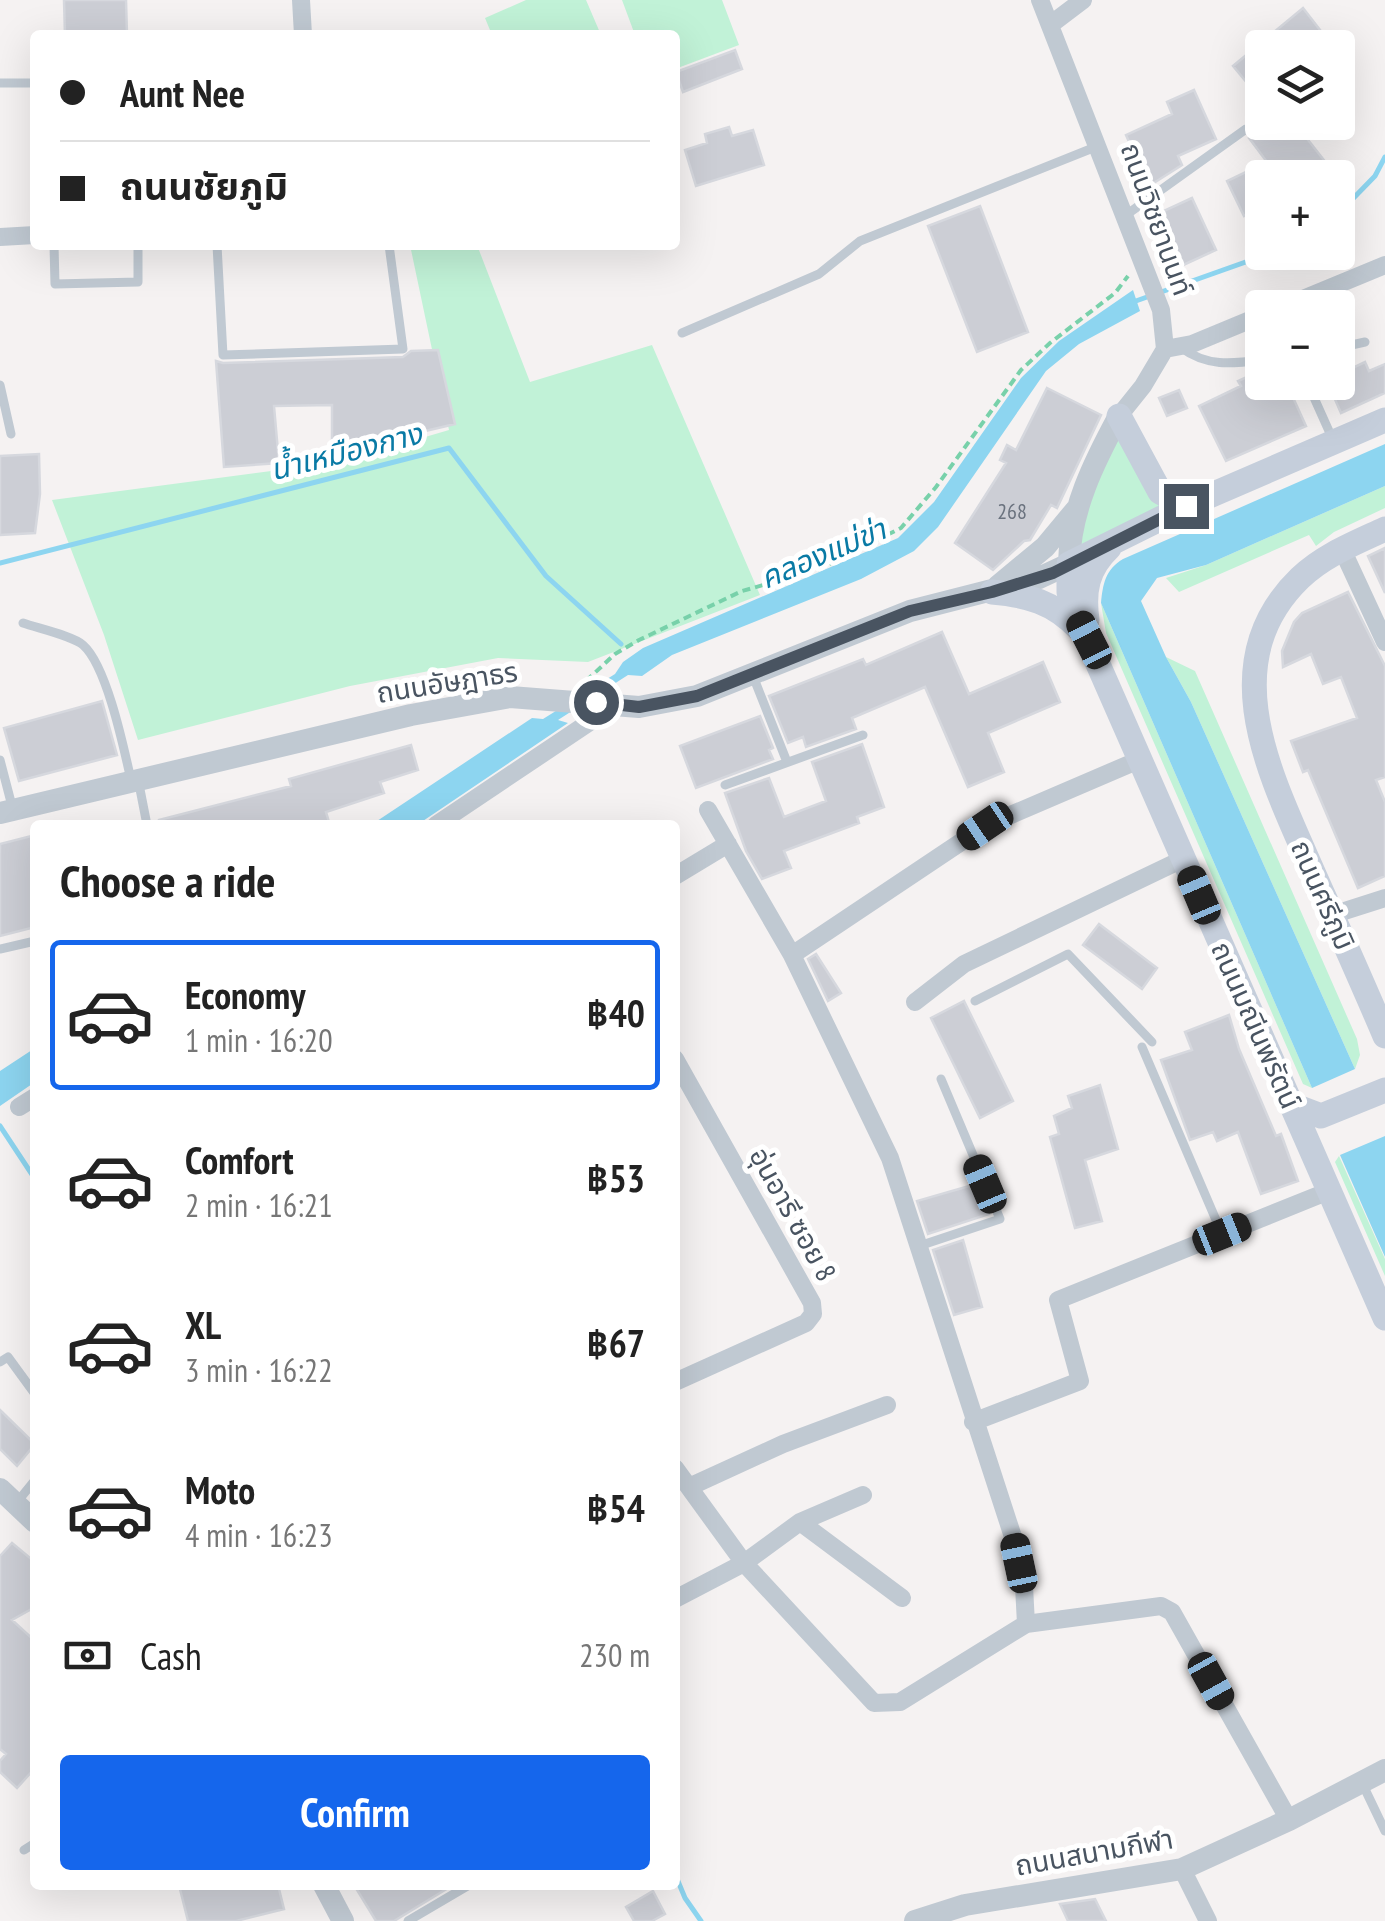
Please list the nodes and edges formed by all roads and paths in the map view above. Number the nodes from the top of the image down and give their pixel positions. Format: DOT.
graph roads {
  1 [pos="301,0"];
  2 [pos="1040,0"];
  3 [pos="1083,0"];
  4 [pos="1050,25"];
  5 [pos="302,30"];
  6 [pos="30,83"];
  7 [pos="0,84"];
  8 [pos="1245,130"];
  9 [pos="1098,146"];
  10 [pos="1126,215"];
  11 [pos="30,236"];
  12 [pos="0,237"];
  13 [pos="54,250"];
  14 [pos="138,250"];
  15 [pos="217,250"];
  16 [pos="391,250"];
  17 [pos="1385,265"];
  18 [pos="1146,266"];
  19 [pos="1324,290"];
  20 [pos="1245,321"];
  21 [pos="682,332"];
  22 [pos="1364,342"];
  23 [pos="1355,344"];
  24 [pos="1172,348"];
  25 [pos="1245,361"];
  26 [pos="0,385"];
  27 [pos="1315,400"];
  28 [pos="1120,416"];
  29 [pos="1385,420"];
  30 [pos="11,434"];
  31 [pos="1334,442"];
  32 [pos="1186,506"];
  33 [pos="1078,508"];
  34 [pos="1385,529"];
  35 [pos="1117,541"];
  36 [pos="1342,549"];
  37 [pos="1068,564"];
  38 [pos="992,592"];
  39 [pos="23,623"];
  40 [pos="1089,640"];
  41 [pos="1385,642"];
  42 [pos="752,673"];
  43 [pos="563,700"];
  44 [pos="607,702"];
  45 [pos="863,735"];
  46 [pos="0,760"];
  47 [pos="1139,760"];
  48 [pos="787,762"];
  49 [pos="134,779"];
  50 [pos="725,785"];
  51 [pos="708,810"];
  52 [pos="6,811"];
  53 [pos="146,820"];
  54 [pos="443,820"];
  55 [pos="728,844"];
  56 [pos="1184,860"];
  57 [pos="680,873"];
  58 [pos="1385,898"];
  59 [pos="1332,915"];
  60 [pos="30,941"];
  61 [pos="0,950"];
  62 [pos="792,955"];
  63 [pos="975,1001"];
  64 [pos="915,1002"];
  65 [pos="1385,1036"];
  66 [pos="680,1069"];
  67 [pos="941,1079"];
  68 [pos="1385,1090"];
  69 [pos="1292,1105"];
  70 [pos="1385,1108"];
  71 [pos="1316,1160"];
  72 [pos="1329,1190"];
  73 [pos="1222,1234"];
  74 [pos="917,1247"];
  75 [pos="1385,1318"];
  76 [pos="0,1362"];
  77 [pos="680,1380"];
  78 [pos="30,1387"];
  79 [pos="887,1406"];
  80 [pos="974,1422"];
  81 [pos="680,1475"];
  82 [pos="30,1483"];
  83 [pos="689,1488"];
  84 [pos="864,1494"];
  85 [pos="8,1496"];
  86 [pos="30,1517"];
  87 [pos="800,1522"];
  88 [pos="744,1564"];
  89 [pos="680,1596"];
  90 [pos="902,1598"];
  91 [pos="1026,1624"];
  92 [pos="1385,1770"];
  93 [pos="1362,1782"];
  94 [pos="1289,1820"];
  95 [pos="1385,1831"];
  96 [pos="30,1846"];
  97 [pos="24,1850"];
  98 [pos="1182,1869"];
  99 [pos="327,1890"];
  100 [pos="460,1890"];
  101 [pos="343,1921"];
  102 [pos="408,1921"];
  103 [pos="916,1921"];
  104 [pos="1207,1921"];
  1 -- 5 [label="street"];
  2 -- 4 [label="street, ถนนวิชยานนท์"];
  3 -- 4 [label="street"];
  4 -- 9 [label="street, ถนนวิชยานนท์"];
  6 -- 7 [label="lane"];
  8 -- 10 [label="lane"];
  9 -- 10 [label="street, ถนนวิชยานนท์"];
  9 -- 21 [label="lane"];
  10 -- 18 [label="street, ถนนวิชยานนท์"];
  11 -- 12 [label="street"];
  13 -- 14 [label="lane"];
  15 -- 16 [label="lane"];
  17 -- 19 [label="street"];
  18 -- 24 [label="street, ถนนวิชยานนท์"];
  18 -- 43 [label="path"];
  20 -- 24 [label="street"];
  22 -- 23 [label="lane"];
  24 -- 25 [label="lane"];
  24 -- 28 [label="street"];
  26 -- 30 [label="lane"];
  27 -- 31 [label="lane"];
  28 -- 32 [label="main road"];
  28 -- 33 [label="street"];
  29 -- 31 [label="main road"];
  31 -- 32 [label="main road"];
  32 -- 35 [label="main road"];
  33 -- 37 [label="street"];
  33 -- 38 [label="street"];
  34 -- 36 [label="main road, ถนนศรีภูมิ"];
  35 -- 37 [label="main road"];
  35 -- 40 [label="main road"];
  36 -- 41 [label="street"];
  36 -- 59 [label="main road, ถนนศรีภูมิ"];
  37 -- 38 [label="street, ถนนอัษฎาธร"];
  37 -- 40 [label="main road, ถนนมณีนพรัตน์"];
  38 -- 40 [label="main road"];
  38 -- 42 [label="street, ถนนอัษฎาธร"];
  39 -- 49 [label="lane"];
  40 -- 47 [label="main road, ถนนมณีนพรัตน์"];
  42 -- 44 [label="street, ถนนอัษฎาธร"];
  42 -- 48 [label="lane"];
  43 -- 44 [label="street, ถนนอัษฎาธร"];
  43 -- 49 [label="street, ถนนอัษฎาธร"];
  44 -- 54 [label="street"];
  45 -- 48 [label="lane"];
  46 -- 52 [label="lane"];
  47 -- 56 [label="main road, ถนนมณีนพรัตน์"];
  47 -- 62 [label="street"];
  48 -- 50 [label="lane"];
  49 -- 52 [label="street, ถนนอัษฎาธร"];
  49 -- 53 [label="lane"];
  51 -- 55 [label="street"];
  55 -- 57 [label="street"];
  55 -- 62 [label="street"];
  56 -- 64 [label="street"];
  56 -- 69 [label="main road, ถนนมณีนพรัตน์"];
  58 -- 59 [label="street"];
  59 -- 65 [label="main road, ถนนศรีภูมิ"];
  60 -- 61 [label="lane"];
  62 -- 74 [label="street"];
  63 -- 73 [label="lane"];
  66 -- 77 [label="street, อุ่นอารี ซอย 8"];
  67 -- 74 [label="lane"];
  68 -- 69 [label="main road"];
  69 -- 71 [label="main road, ถนนมณีนพรัตน์"];
  70 -- 71 [label="main road"];
  71 -- 72 [label="main road, ถนนมณีนพรัตน์"];
  72 -- 73 [label="street"];
  72 -- 75 [label="main road, ถนนมณีนพรัตน์"];
  73 -- 80 [label="street"];
  74 -- 80 [label="street"];
  76 -- 78 [label="lane"];
  79 -- 83 [label="street"];
  80 -- 91 [label="street"];
  81 -- 83 [label="street"];
  82 -- 85 [label="lane"];
  83 -- 88 [label="street"];
  84 -- 87 [label="street"];
  85 -- 86 [label="street"];
  87 -- 88 [label="street"];
  87 -- 90 [label="street"];
  88 -- 89 [label="street"];
  88 -- 91 [label="street"];
  91 -- 94 [label="street"];
  92 -- 93 [label="street, ถนนสนามกีฬา"];
  93 -- 94 [label="street, ถนนสนามกีฬา"];
  93 -- 95 [label="lane"];
  94 -- 98 [label="street, ถนนสนามกีฬา"];
  96 -- 97 [label="lane"];
  98 -- 103 [label="street, ถนนสนามกีฬา"];
  98 -- 104 [label="street"];
  99 -- 101 [label="street"];
  100 -- 102 [label="lane"];
}
